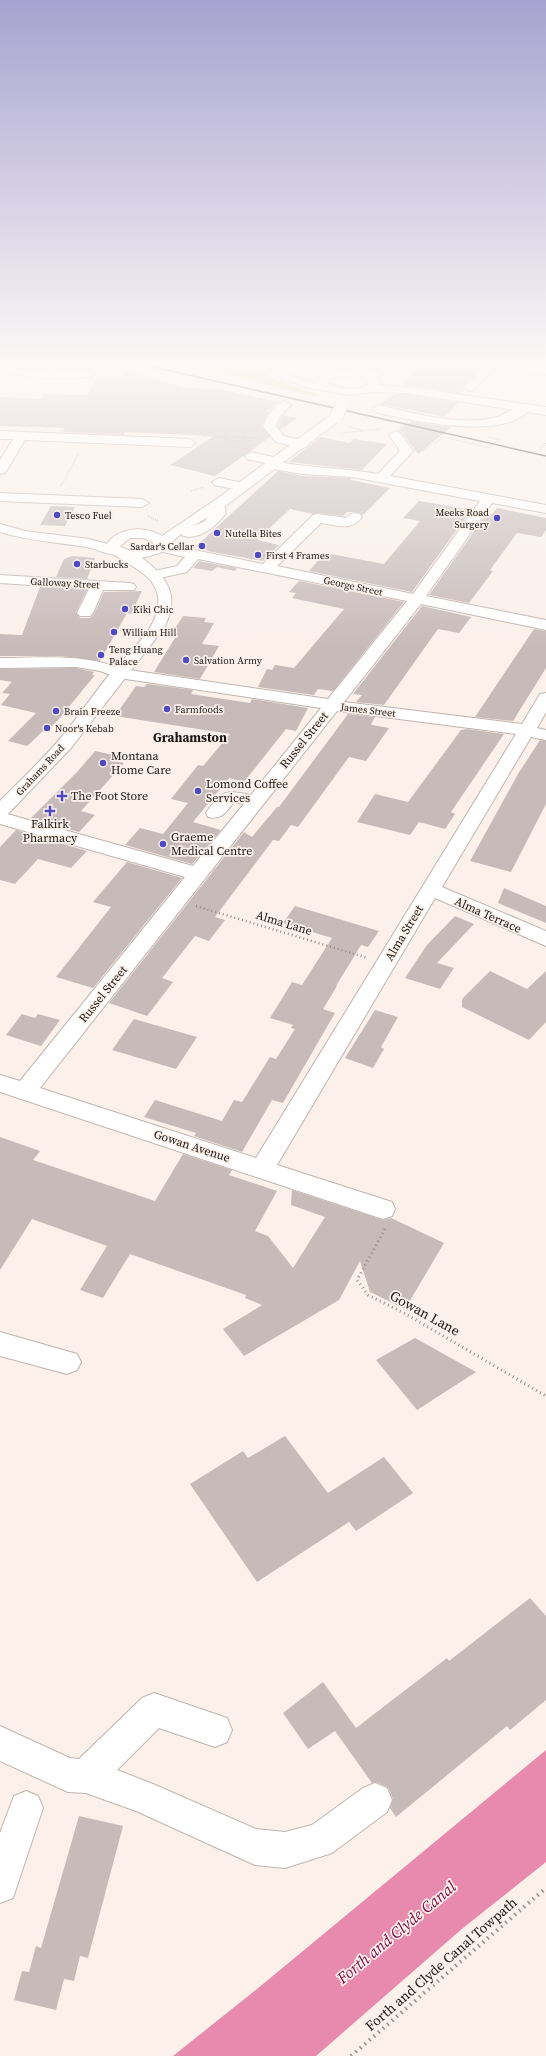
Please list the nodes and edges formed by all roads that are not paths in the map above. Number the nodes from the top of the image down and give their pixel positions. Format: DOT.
graph roads {
  1 [pos="9,456"];
  2 [pos="251,456"];
  3 [pos="286,456"];
  4 [pos="403,456"];
  5 [pos="273,465"];
  6 [pos="0,470"];
  7 [pos="381,478"];
  8 [pos="219,482"];
  9 [pos="243,487"];
  10 [pos="0,497"];
  11 [pos="489,498"];
  12 [pos="142,503"];
  13 [pos="215,506"];
  14 [pos="546,509"];
  15 [pos="202,514"];
  16 [pos="356,517"];
  17 [pos="0,528"];
  18 [pos="188,532"];
  19 [pos="135,534"];
  20 [pos="24,535"];
  21 [pos="61,539"];
  22 [pos="6,544"];
  23 [pos="159,547"];
  24 [pos="120,552"];
  25 [pos="192,558"];
  26 [pos="267,568"];
  27 [pos="0,579"];
  28 [pos="161,581"];
  29 [pos="98,585"];
  30 [pos="129,587"];
  31 [pos="417,599"];
  32 [pos="85,612"];
  33 [pos="546,625"];
  34 [pos="0,663"];
  35 [pos="119,673"];
  36 [pos="546,698"];
  37 [pos="332,705"];
  38 [pos="526,730"];
  39 [pos="546,735"];
  40 [pos="256,801"];
  41 [pos="0,811"];
  42 [pos="215,813"];
  43 [pos="0,818"];
  44 [pos="198,874"];
  45 [pos="431,889"];
  46 [pos="546,939"];
  47 [pos="0,1083"];
  48 [pos="25,1091"];
  49 [pos="262,1169"];
  50 [pos="384,1217"];
  51 [pos="0,1344"];
  52 [pos="67,1362"];
  53 [pos="215,1730"];
  54 [pos="0,1743"];
  55 [pos="77,1776"];
  56 [pos="375,1800"];
  57 [pos="26,1808"];
  58 [pos="0,1885"];
  1 -- 6 [label="street"];
  2 -- 5 [label="street"];
  3 -- 5 [label="street"];
  4 -- 7 [label="street"];
  5 -- 7 [label="street"];
  5 -- 9 [label="street"];
  7 -- 11 [label="street"];
  8 -- 9 [label="street"];
  9 -- 13 [label="street"];
  10 -- 12 [label="street"];
  11 -- 14 [label="street"];
  11 -- 31 [label="street, Russel Street"];
  13 -- 15 [label="street"];
  13 -- 18 [label="street"];
  15 -- 19 [label="street"];
  15 -- 23 [label="street"];
  16 -- 26 [label="street"];
  17 -- 20 [label="street"];
  19 -- 21 [label="street"];
  19 -- 23 [label="street"];
  19 -- 24 [label="street"];
  20 -- 21 [label="street"];
  20 -- 22 [label="street"];
  21 -- 24 [label="street"];
  23 -- 24 [label="street"];
  23 -- 26 [label="street, George Street"];
  23 -- 28 [label="street, Grahams Road"];
  24 -- 28 [label="street"];
  25 -- 28 [label="street"];
  26 -- 31 [label="street, George Street"];
  27 -- 29 [label="street, Galloway Street"];
  28 -- 35 [label="street, Grahams Road"];
  29 -- 30 [label="street, Galloway Street"];
  29 -- 32 [label="street"];
  31 -- 33 [label="street, George Street"];
  31 -- 37 [label="street, Russel Street"];
  34 -- 35 [label="street, James Street"];
  35 -- 37 [label="street, James Street"];
  35 -- 41 [label="street, Grahams Road"];
  36 -- 38 [label="street, Alma Street"];
  37 -- 38 [label="street, James Street"];
  37 -- 40 [label="street, Russel Street"];
  38 -- 39 [label="street, James Street"];
  38 -- 45 [label="street, Alma Street"];
  40 -- 42 [label="street"];
  40 -- 44 [label="street, Russel Street"];
  43 -- 44 [label="street"];
  44 -- 48 [label="street, Russel Street"];
  45 -- 46 [label="street, Alma Terrace"];
  45 -- 49 [label="street, Alma Street"];
  47 -- 48 [label="street, Gowan Avenue"];
  48 -- 49 [label="street, Gowan Avenue"];
  49 -- 50 [label="street, Gowan Avenue"];
  51 -- 52 [label="street"];
  53 -- 55 [label="street"];
  54 -- 55 [label="street"];
  55 -- 56 [label="street"];
  57 -- 58 [label="street"];
}
